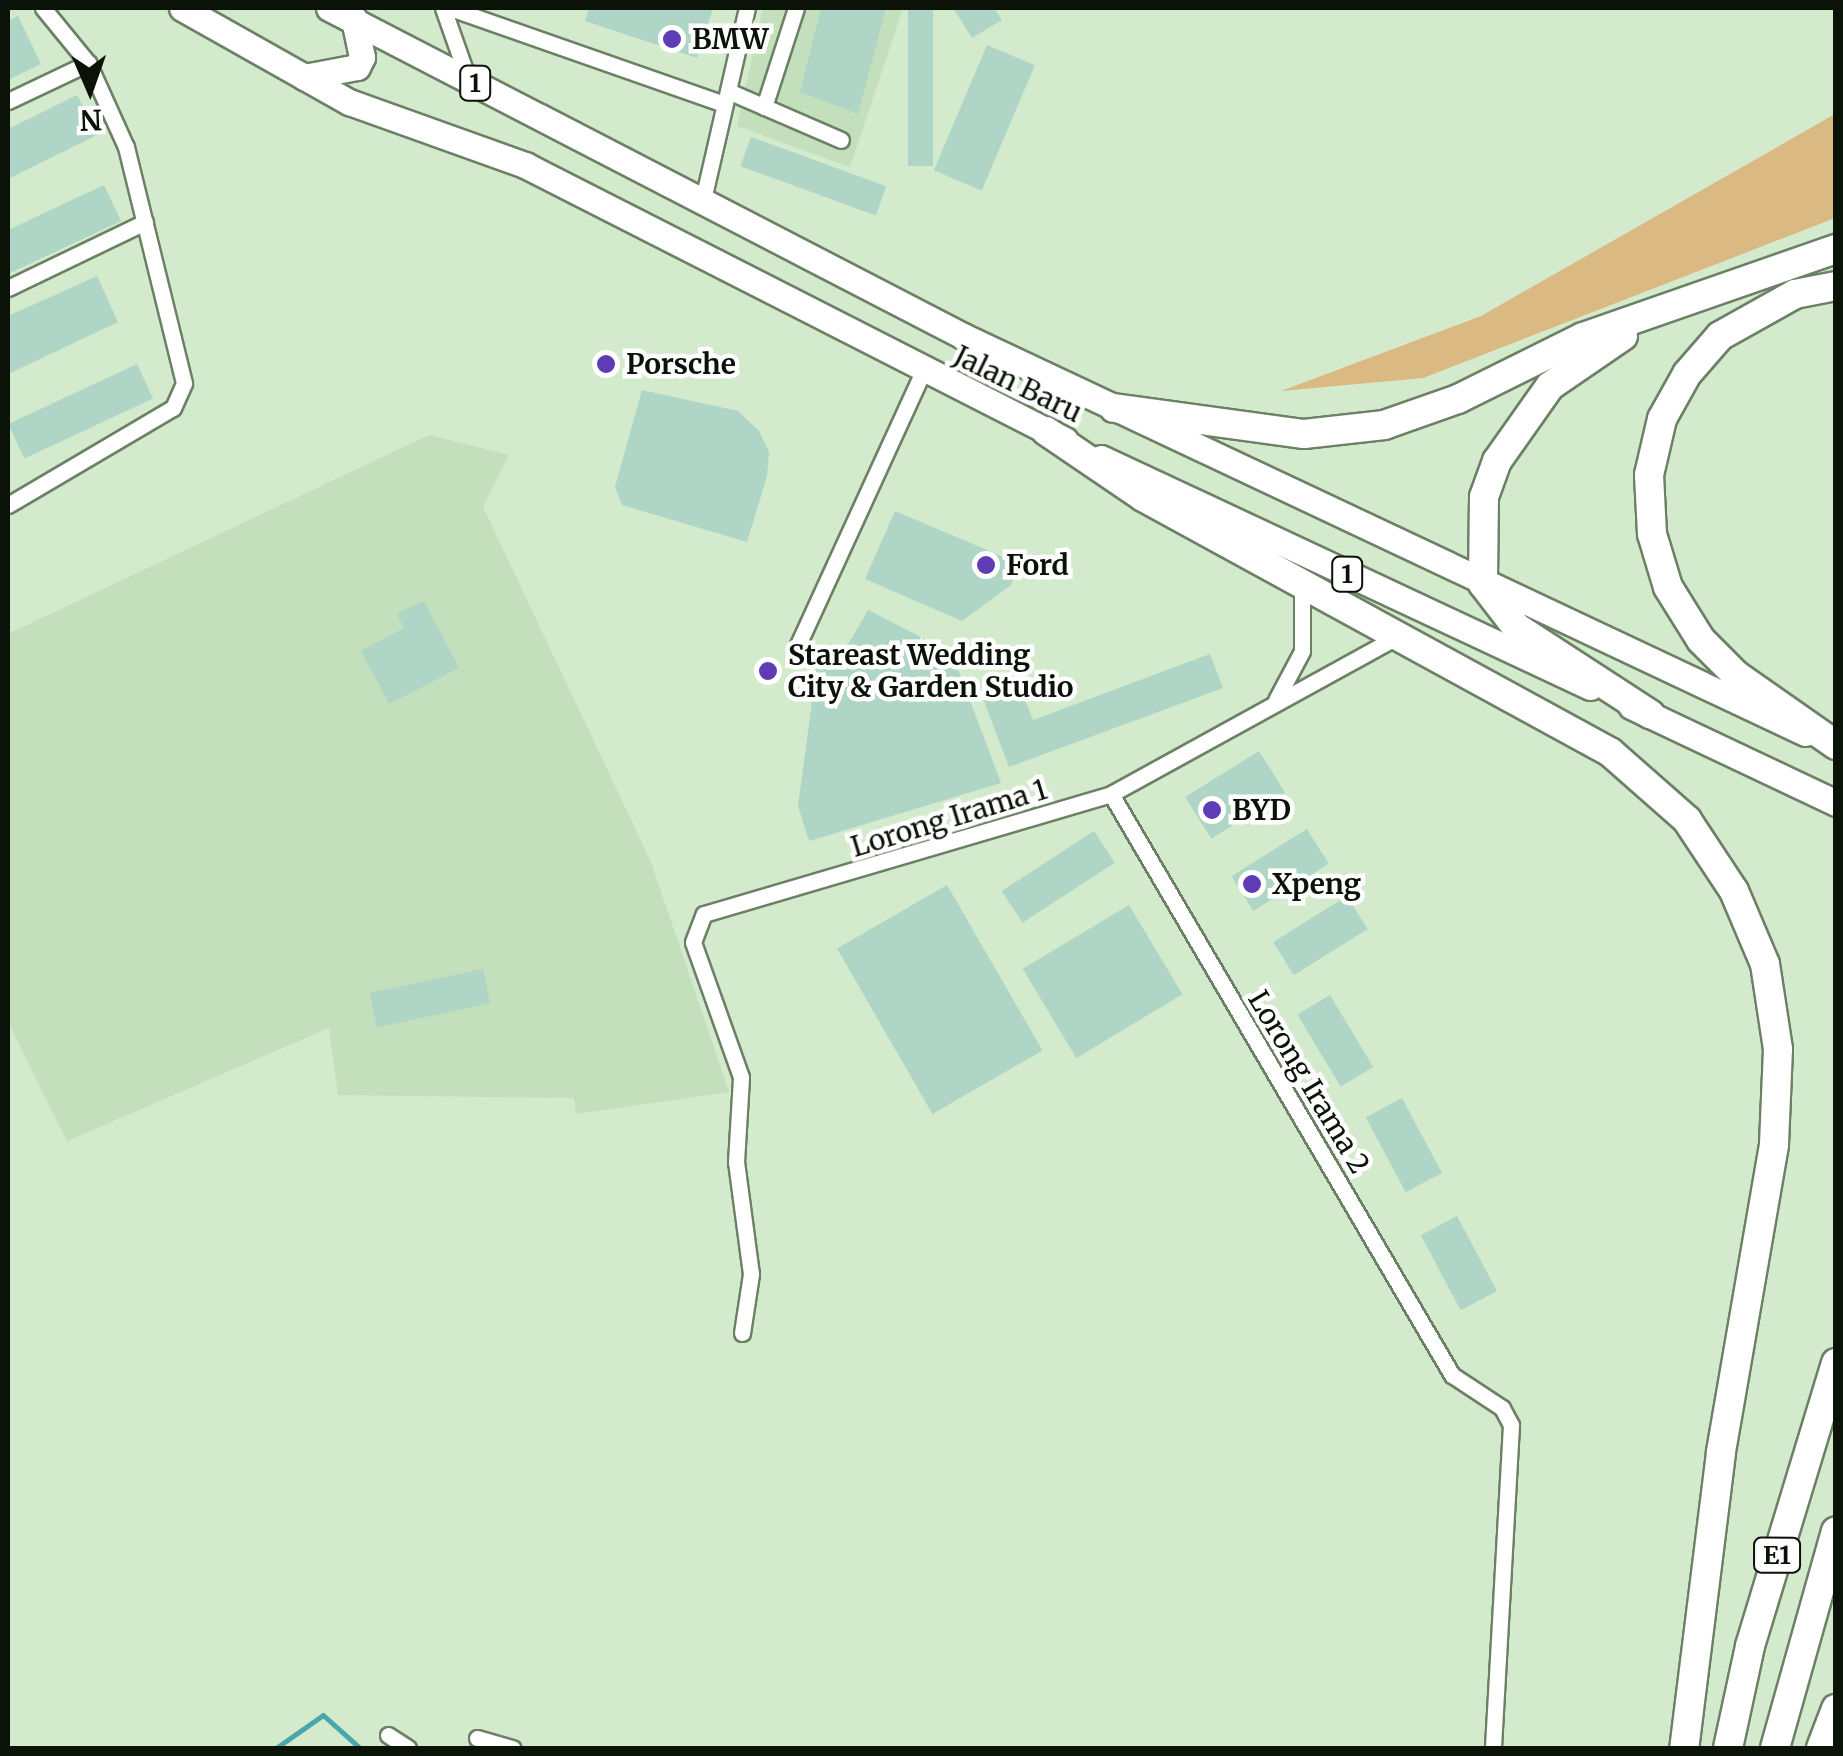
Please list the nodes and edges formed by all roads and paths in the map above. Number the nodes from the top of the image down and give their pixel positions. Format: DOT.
graph roads {
  1 [pos="43,8"];
  2 [pos="182,8"];
  3 [pos="329,8"];
  4 [pos="447,8"];
  5 [pos="747,8"];
  6 [pos="796,8"];
  7 [pos="354,18"];
  8 [pos="88,63"];
  9 [pos="304,77"];
  10 [pos="468,80"];
  11 [pos="726,98"];
  12 [pos="8,101"];
  13 [pos="764,107"];
  14 [pos="841,140"];
  15 [pos="702,204"];
  16 [pos="145,222"];
  17 [pos="1836,249"];
  18 [pos="1836,286"];
  19 [pos="8,288"];
  20 [pos="1672,310"];
  21 [pos="923,372"];
  22 [pos="1114,408"];
  23 [pos="1046,431"];
  24 [pos="8,505"];
  25 [pos="1302,581"];
  26 [pos="1483,584"];
  27 [pos="1398,636"];
  28 [pos="796,649"];
  29 [pos="1276,702"];
  30 [pos="1650,714"];
  31 [pos="1836,746"];
  32 [pos="1111,794"];
  33 [pos="1836,803"];
  34 [pos="742,1333"];
  35 [pos="1836,1363"];
  36 [pos="1836,1531"];
  37 [pos="1836,1709"];
  38 [pos="388,1735"];
  39 [pos="477,1738"];
  40 [pos="408,1748"];
  41 [pos="513,1748"];
  42 [pos="1493,1748"];
  43 [pos="1684,1748"];
  44 [pos="1728,1748"];
  45 [pos="1774,1748"];
  46 [pos="1821,1748"];
  1 -- 8 [label="street"];
  2 -- 9 [label="highway, Jalan Baru / 1"];
  3 -- 7 [label="highway, Jalan Baru / 1"];
  4 -- 10 [label="street"];
  4 -- 11 [label="street"];
  5 -- 11 [label="street"];
  6 -- 13 [label="street"];
  7 -- 9 [label="highway"];
  7 -- 10 [label="highway, Jalan Baru / 1"];
  8 -- 12 [label="street"];
  8 -- 16 [label="street"];
  9 -- 21 [label="highway, Jalan Baru / 1"];
  10 -- 15 [label="highway, Jalan Baru / 1"];
  11 -- 13 [label="street"];
  11 -- 15 [label="street"];
  13 -- 14 [label="street"];
  15 -- 22 [label="highway, Jalan Baru / 1"];
  16 -- 19 [label="street"];
  16 -- 24 [label="street"];
  17 -- 20 [label="highway"];
  18 -- 31 [label="highway"];
  20 -- 22 [label="highway"];
  20 -- 26 [label="highway"];
  21 -- 23 [label="highway, Jalan Baru / 1"];
  21 -- 28 [label="street"];
  22 -- 26 [label="highway, Jalan Baru / 1"];
  23 -- 25 [label="highway"];
  23 -- 30 [label="highway, Jalan Baru / 1"];
  25 -- 27 [label="highway"];
  25 -- 29 [label="street"];
  26 -- 30 [label="highway"];
  26 -- 31 [label="highway, Jalan Baru / 1"];
  27 -- 29 [label="street, Lorong Irama 1"];
  27 -- 43 [label="highway"];
  29 -- 32 [label="street, Lorong Irama 1"];
  30 -- 33 [label="highway, Jalan Baru / 1"];
  32 -- 34 [label="street, Lorong Irama 1"];
  32 -- 42 [label="street, Lorong Irama 2"];
  35 -- 44 [label="highway, E1"];
  36 -- 45 [label="highway, E1"];
  37 -- 46 [label="highway"];
  38 -- 40 [label="street"];
  39 -- 41 [label="street"];
}
